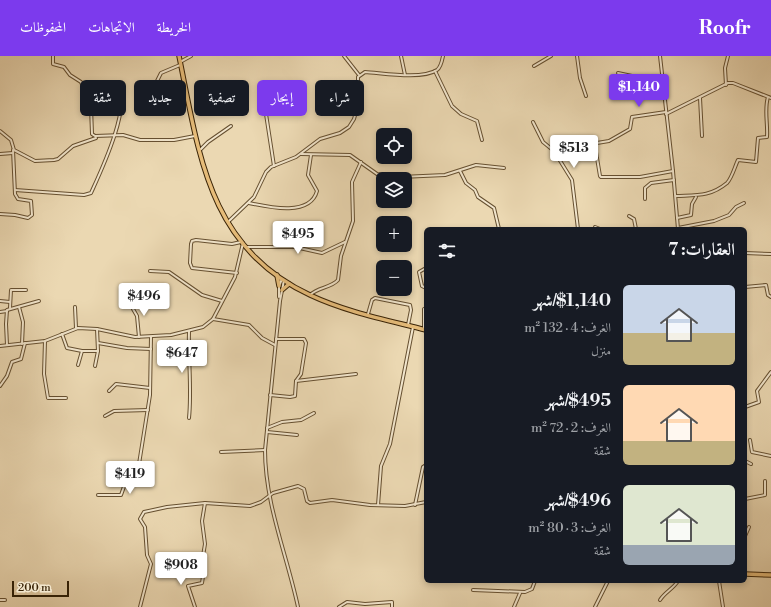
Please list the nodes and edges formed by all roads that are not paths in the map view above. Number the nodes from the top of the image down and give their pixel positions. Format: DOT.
graph roads {
  1 [pos="53,56"];
  2 [pos="178,56"];
  3 [pos="191,56"];
  4 [pos="344,56"];
  5 [pos="401,56"];
  6 [pos="443,56"];
  7 [pos="551,56"];
  8 [pos="577,56"];
  9 [pos="660,56"];
  10 [pos="728,56"];
  11 [pos="180,64"];
  12 [pos="534,66"];
  13 [pos="435,71"];
  14 [pos="618,73"];
  15 [pos="359,75"];
  16 [pos="405,75"];
  17 [pos="157,80"];
  18 [pos="652,83"];
  19 [pos="663,83"];
  20 [pos="726,85"];
  21 [pos="663,88"];
  22 [pos="586,96"];
  23 [pos="700,98"];
  24 [pos="770,98"];
  25 [pos="666,113"];
  26 [pos="119,116"];
  27 [pos="266,116"];
  28 [pos="533,122"];
  29 [pos="231,126"];
  30 [pos="0,131"];
  31 [pos="92,134"];
  32 [pos="117,135"];
  33 [pos="113,136"];
  34 [pos="195,136"];
  35 [pos="702,136"];
  36 [pos="96,137"];
  37 [pos="92,140"];
  38 [pos="482,140"];
  39 [pos="111,142"];
  40 [pos="13,149"];
  41 [pos="198,152"];
  42 [pos="13,153"];
  43 [pos="0,154"];
  44 [pos="300,154"];
  45 [pos="311,155"];
  46 [pos="361,162"];
  47 [pos="274,166"];
  48 [pos="504,168"];
  49 [pos="460,171"];
  50 [pos="673,171"];
  51 [pos="674,180"];
  52 [pos="15,190"];
  53 [pos="676,196"];
  54 [pos="697,196"];
  55 [pos="645,199"];
  56 [pos="249,203"];
  57 [pos="744,203"];
  58 [pos="0,214"];
  59 [pos="629,216"];
  60 [pos="677,218"];
  61 [pos="227,223"];
  62 [pos="499,227"];
  63 [pos="578,227"];
  64 [pos="636,227"];
  65 [pos="678,227"];
  66 [pos="687,227"];
  67 [pos="345,242"];
  68 [pos="242,243"];
  69 [pos="246,247"];
  70 [pos="747,253"];
  71 [pos="771,254"];
  72 [pos="424,269"];
  73 [pos="150,271"];
  74 [pos="237,273"];
  75 [pos="276,275"];
  76 [pos="283,280"];
  77 [pos="289,284"];
  78 [pos="279,286"];
  79 [pos="424,287"];
  80 [pos="747,287"];
  81 [pos="26,290"];
  82 [pos="282,290"];
  83 [pos="310,295"];
  84 [pos="771,297"];
  85 [pos="132,299"];
  86 [pos="222,300"];
  87 [pos="280,300"];
  88 [pos="0,301"];
  89 [pos="39,301"];
  90 [pos="10,302"];
  91 [pos="20,306"];
  92 [pos="75,307"];
  93 [pos="10,308"];
  94 [pos="0,312"];
  95 [pos="7,312"];
  96 [pos="368,314"];
  97 [pos="213,319"];
  98 [pos="408,325"];
  99 [pos="413,327"];
  100 [pos="76,328"];
  101 [pos="97,329"];
  102 [pos="424,330"];
  103 [pos="189,331"];
  104 [pos="62,334"];
  105 [pos="139,337"];
  106 [pos="151,337"];
  107 [pos="276,339"];
  108 [pos="45,341"];
  109 [pos="24,344"];
  110 [pos="98,344"];
  111 [pos="7,345"];
  112 [pos="275,345"];
  113 [pos="0,346"];
  114 [pos="151,349"];
  115 [pos="82,351"];
  116 [pos="98,351"];
  117 [pos="78,366"];
  118 [pos="95,366"];
  119 [pos="771,372"];
  120 [pos="356,374"];
  121 [pos="296,381"];
  122 [pos="0,386"];
  123 [pos="150,388"];
  124 [pos="110,391"];
  125 [pos="270,395"];
  126 [pos="66,398"];
  127 [pos="747,407"];
  128 [pos="148,410"];
  129 [pos="314,413"];
  130 [pos="105,416"];
  131 [pos="189,418"];
  132 [pos="267,428"];
  133 [pos="267,432"];
  134 [pos="297,435"];
  135 [pos="750,440"];
  136 [pos="264,450"];
  137 [pos="221,452"];
  138 [pos="771,456"];
  139 [pos="747,462"];
  140 [pos="751,464"];
  141 [pos="424,466"];
  142 [pos="765,481"];
  143 [pos="98,495"];
  144 [pos="269,495"];
  145 [pos="747,499"];
  146 [pos="205,503"];
  147 [pos="424,503"];
  148 [pos="378,505"];
  149 [pos="415,505"];
  150 [pos="749,527"];
  151 [pos="747,532"];
  152 [pos="747,574"];
  153 [pos="771,575"];
  154 [pos="534,583"];
  155 [pos="607,583"];
  156 [pos="676,583"];
  157 [pos="719,583"];
  158 [pos="473,590"];
  159 [pos="520,593"];
  160 [pos="0,600"];
  161 [pos="5,600"];
  162 [pos="660,600"];
  163 [pos="140,607"];
  164 [pos="195,607"];
  165 [pos="298,607"];
  166 [pos="339,607"];
  167 [pos="392,607"];
  168 [pos="514,607"];
  169 [pos="595,607"];
  170 [pos="723,607"];
  1 -- 31 [label="street"];
  2 -- 11 [label="main road"];
  3 -- 11 [label="street"];
  4 -- 15 [label="street"];
  5 -- 16 [label="street"];
  6 -- 13 [label="street"];
  7 -- 12 [label="street"];
  8 -- 22 [label="street"];
  9 -- 19 [label="street"];
  10 -- 20 [label="street"];
  11 -- 17 [label="street"];
  11 -- 34 [label="main road"];
  13 -- 16 [label="street"];
  13 -- 38 [label="street"];
  14 -- 18 [label="street"];
  15 -- 16 [label="street"];
  15 -- 44 [label="street"];
  18 -- 19 [label="street"];
  18 -- 21 [label="street"];
  19 -- 21 [label="street"];
  20 -- 23 [label="street"];
  20 -- 24 [label="street"];
  21 -- 25 [label="street"];
  23 -- 25 [label="street"];
  23 -- 35 [label="street"];
  24 -- 54 [label="street"];
  25 -- 50 [label="street"];
  25 -- 50 [label="street"];
  26 -- 33 [label="street"];
  27 -- 47 [label="street"];
  28 -- 63 [label="street"];
  29 -- 41 [label="street"];
  30 -- 40 [label="street"];
  31 -- 36 [label="street"];
  31 -- 37 [label="street"];
  32 -- 33 [label="street"];
  32 -- 34 [label="street"];
  32 -- 39 [label="street"];
  33 -- 36 [label="street"];
  33 -- 39 [label="street"];
  34 -- 41 [label="main road"];
  36 -- 37 [label="street"];
  37 -- 40 [label="street"];
  39 -- 52 [label="street"];
  40 -- 42 [label="street"];
  41 -- 61 [label="main road"];
  42 -- 43 [label="street"];
  42 -- 52 [label="street"];
  44 -- 45 [label="street"];
  44 -- 47 [label="street"];
  45 -- 46 [label="street"];
  45 -- 56 [label="street"];
  46 -- 49 [label="street"];
  46 -- 67 [label="street"];
  47 -- 56 [label="street"];
  48 -- 49 [label="street"];
  49 -- 62 [label="street"];
  50 -- 51 [label="street"];
  51 -- 53 [label="street"];
  51 -- 55 [label="street"];
  52 -- 58 [label="street"];
  53 -- 54 [label="street"];
  53 -- 60 [label="street"];
  54 -- 60 [label="street"];
  56 -- 61 [label="street"];
  57 -- 66 [label="street"];
  59 -- 64 [label="street"];
  60 -- 65 [label="street"];
  61 -- 68 [label="main road"];
  67 -- 69 [label="street"];
  67 -- 83 [label="street"];
  68 -- 69 [label="main road"];
  68 -- 74 [label="street"];
  68 -- 74 [label="street"];
  69 -- 75 [label="main road"];
  70 -- 71 [label="street"];
  72 -- 79 [label="street"];
  73 -- 86 [label="street"];
  74 -- 86 [label="street"];
  75 -- 76 [label="main road"];
  75 -- 78 [label="main road"];
  76 -- 77 [label="main road"];
  76 -- 78 [label="street"];
  76 -- 82 [label="street"];
  77 -- 82 [label="main road"];
  77 -- 83 [label="main road"];
  78 -- 87 [label="street"];
  80 -- 84 [label="street"];
  81 -- 90 [label="street"];
  82 -- 87 [label="street"];
  83 -- 96 [label="main road"];
  85 -- 105 [label="street"];
  86 -- 97 [label="street"];
  87 -- 107 [label="street"];
  88 -- 90 [label="street"];
  89 -- 91 [label="street"];
  90 -- 93 [label="street"];
  91 -- 93 [label="street"];
  91 -- 109 [label="street"];
  92 -- 100 [label="street"];
  93 -- 95 [label="street"];
  94 -- 95 [label="street"];
  95 -- 111 [label="street"];
  96 -- 98 [label="main road"];
  96 -- 98 [label="street"];
  97 -- 103 [label="street"];
  97 -- 112 [label="street"];
  98 -- 99 [label="main road"];
  99 -- 102 [label="main road"];
  99 -- 148 [label="street"];
  100 -- 101 [label="street"];
  100 -- 104 [label="street"];
  101 -- 105 [label="street"];
  101 -- 110 [label="street"];
  103 -- 106 [label="street"];
  103 -- 131 [label="street"];
  104 -- 108 [label="street"];
  104 -- 115 [label="street"];
  105 -- 106 [label="street"];
  106 -- 114 [label="street"];
  107 -- 112 [label="street"];
  107 -- 121 [label="street"];
  108 -- 109 [label="street"];
  108 -- 126 [label="street"];
  109 -- 111 [label="street"];
  109 -- 122 [label="street"];
  110 -- 114 [label="street"];
  110 -- 116 [label="street"];
  111 -- 113 [label="street"];
  112 -- 125 [label="street"];
  114 -- 123 [label="street"];
  115 -- 116 [label="street"];
  115 -- 117 [label="street"];
  116 -- 118 [label="street"];
  119 -- 127 [label="street"];
  120 -- 121 [label="street"];
  121 -- 125 [label="street"];
  123 -- 124 [label="street"];
  123 -- 128 [label="street"];
  125 -- 132 [label="street"];
  128 -- 130 [label="street"];
  128 -- 143 [label="street"];
  129 -- 132 [label="street"];
  132 -- 133 [label="street"];
  133 -- 134 [label="street"];
  133 -- 136 [label="street"];
  135 -- 138 [label="street"];
  136 -- 137 [label="street"];
  136 -- 144 [label="street"];
  139 -- 140 [label="street"];
  141 -- 149 [label="street"];
  142 -- 145 [label="street"];
  144 -- 146 [label="street"];
  144 -- 148 [label="street"];
  144 -- 165 [label="street"];
  146 -- 163 [label="street"];
  146 -- 164 [label="street"];
  147 -- 149 [label="street"];
  148 -- 149 [label="street"];
  150 -- 151 [label="street"];
  152 -- 153 [label="main road"];
  154 -- 159 [label="street"];
  155 -- 169 [label="street"];
  156 -- 162 [label="street"];
  157 -- 170 [label="street"];
  158 -- 159 [label="street"];
  159 -- 168 [label="street"];
  160 -- 161 [label="street"];
  166 -- 167 [label="street"];
}
